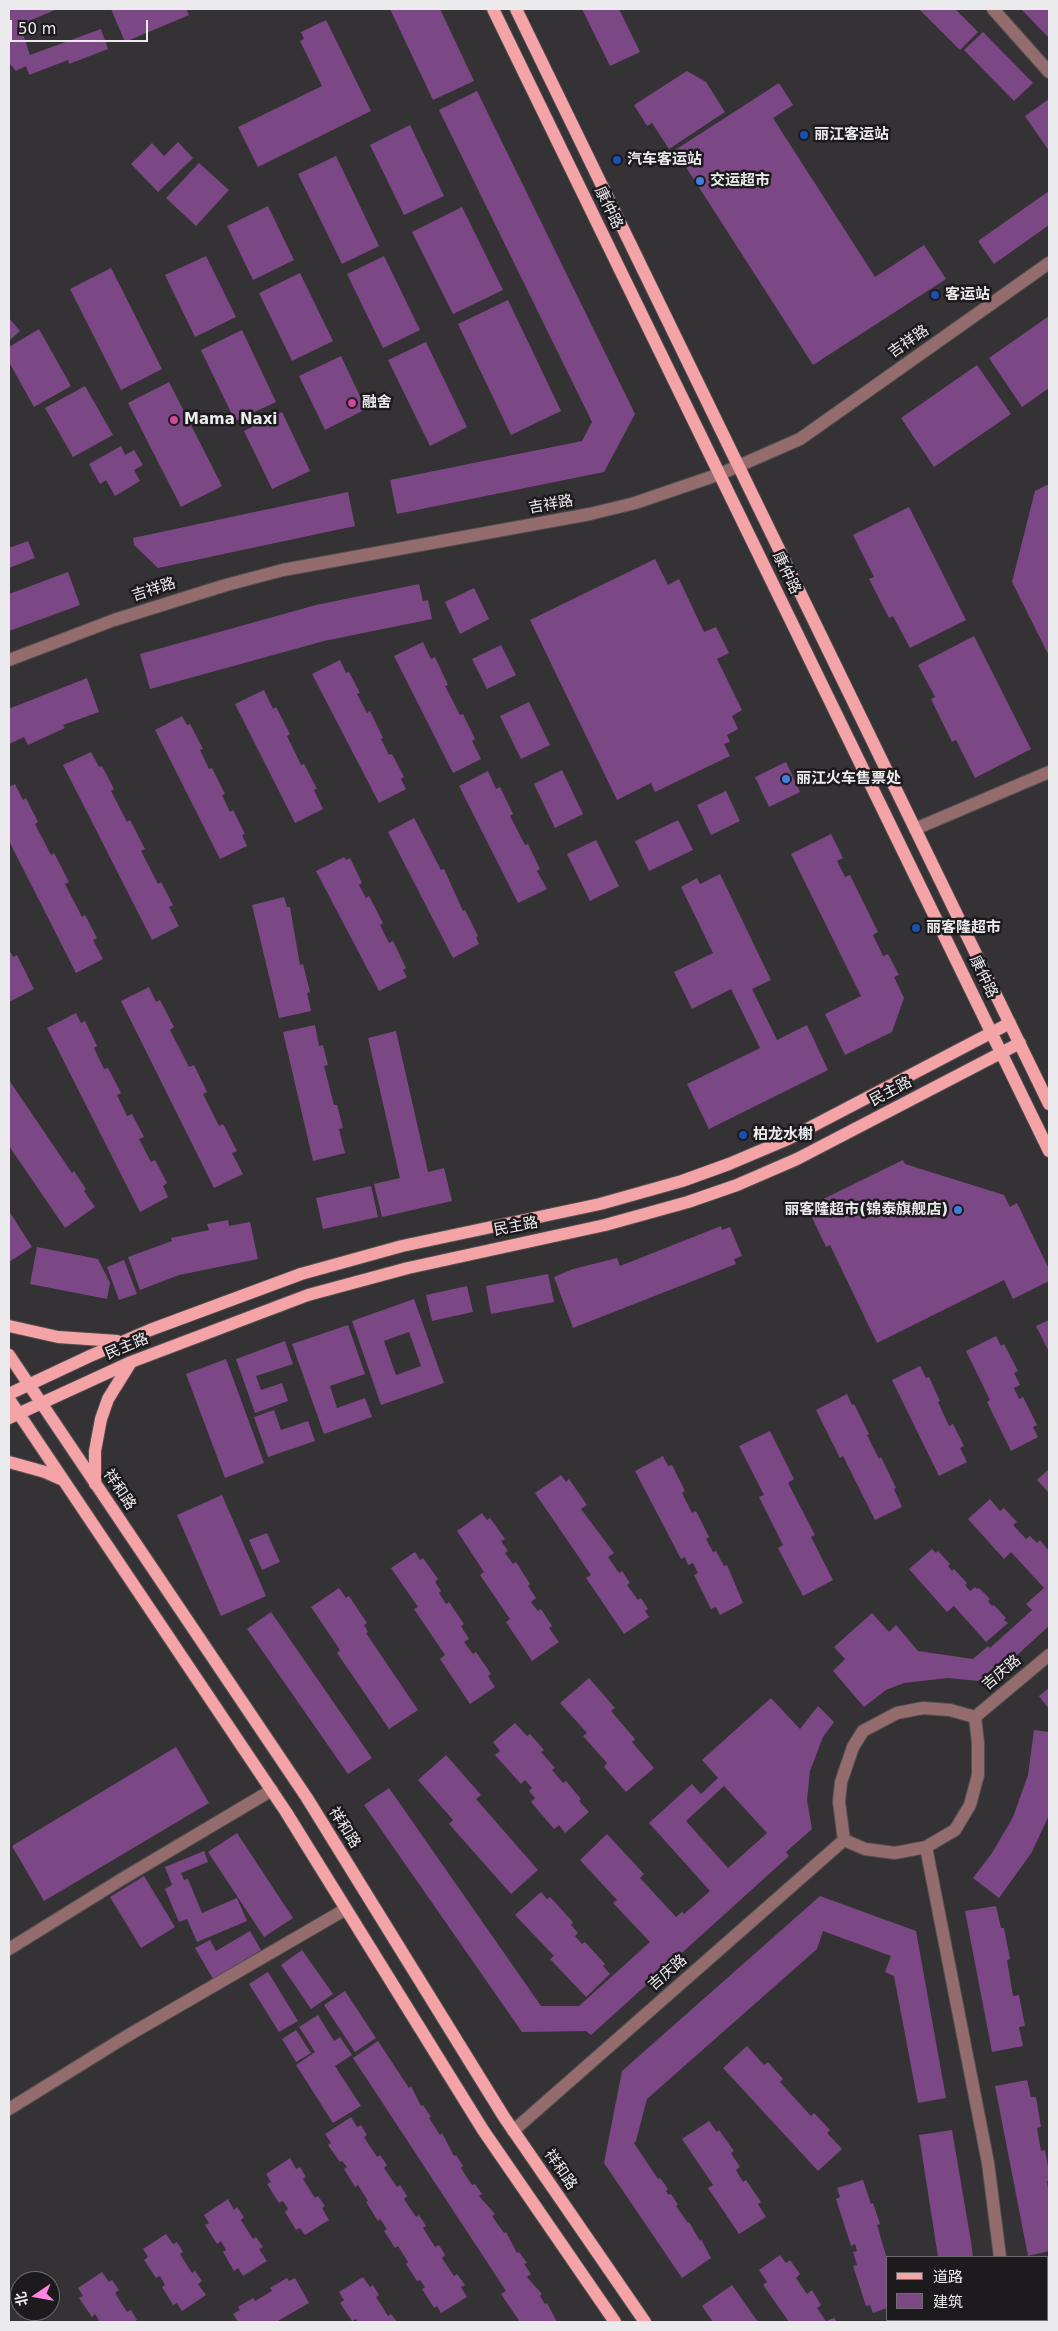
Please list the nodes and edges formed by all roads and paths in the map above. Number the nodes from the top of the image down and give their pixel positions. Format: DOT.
graph roads {
  1 [pos="493,9"];
  2 [pos="516,9"];
  3 [pos="993,9"];
  4 [pos="1049,72"];
  5 [pos="1049,263"];
  6 [pos="739,466"];
  7 [pos="720,474"];
  8 [pos="9,660"];
  9 [pos="1049,772"];
  10 [pos="915,829"];
  11 [pos="1010,1023"];
  12 [pos="992,1033"];
  13 [pos="1020,1043"];
  14 [pos="1001,1052"];
  15 [pos="1049,1104"];
  16 [pos="1049,1151"];
  17 [pos="9,1326"];
  18 [pos="124,1341"];
  19 [pos="9,1355"];
  20 [pos="130,1362"];
  21 [pos="29,1384"];
  22 [pos="9,1394"];
  23 [pos="9,1399"];
  24 [pos="41,1403"];
  25 [pos="14,1416"];
  26 [pos="9,1462"];
  27 [pos="63,1480"];
  28 [pos="95,1484"];
  29 [pos="1049,1655"];
  30 [pos="975,1717"];
  31 [pos="272,1790"];
  32 [pos="844,1840"];
  33 [pos="926,1847"];
  34 [pos="346,1909"];
  35 [pos="9,1950"];
  36 [pos="9,2109"];
  37 [pos="513,2131"];
  38 [pos="1000,2256"];
  39 [pos="612,2321"];
  40 [pos="645,2322"];
  1 -- 7 [label="main road, 康仲路"];
  2 -- 6 [label="main road, 康仲路"];
  3 -- 4 [label="street"];
  5 -- 6 [label="street, 吉祥路"];
  6 -- 7 [label="street, 吉祥路"];
  6 -- 10 [label="main road, 康仲路"];
  7 -- 8 [label="street, 吉祥路"];
  7 -- 12 [label="main road, 康仲路"];
  9 -- 10 [label="street"];
  10 -- 11 [label="main road, 康仲路"];
  11 -- 12 [label="main road, 民主路"];
  11 -- 13 [label="main road, 康仲路"];
  12 -- 14 [label="main road, 康仲路"];
  12 -- 18 [label="main road, 民主路"];
  13 -- 14 [label="main road, 民主路"];
  13 -- 15 [label="main road, 康仲路"];
  14 -- 16 [label="main road, 康仲路"];
  14 -- 20 [label="main road, 民主路"];
  17 -- 18 [label="main road"];
  18 -- 21 [label="main road, 民主路"];
  19 -- 21 [label="main road, 祥和路"];
  20 -- 24 [label="main road, 民主路"];
  20 -- 28 [label="main road"];
  21 -- 22 [label="main road, 民主路"];
  21 -- 24 [label="main road, 祥和路"];
  23 -- 25 [label="main road"];
  24 -- 25 [label="main road, 民主路"];
  24 -- 28 [label="main road, 祥和路"];
  25 -- 27 [label="main road"];
  26 -- 27 [label="main road"];
  27 -- 31 [label="main road"];
  28 -- 37 [label="main road, 祥和路"];
  29 -- 30 [label="street, 吉庆路"];
  30 -- 32 [label="street"];
  30 -- 33 [label="street"];
  31 -- 34 [label="main road"];
  31 -- 35 [label="street"];
  32 -- 33 [label="street"];
  32 -- 37 [label="street, 吉庆路"];
  33 -- 38 [label="street"];
  34 -- 36 [label="street"];
  34 -- 39 [label="main road"];
  37 -- 40 [label="main road, 祥和路"];
}
